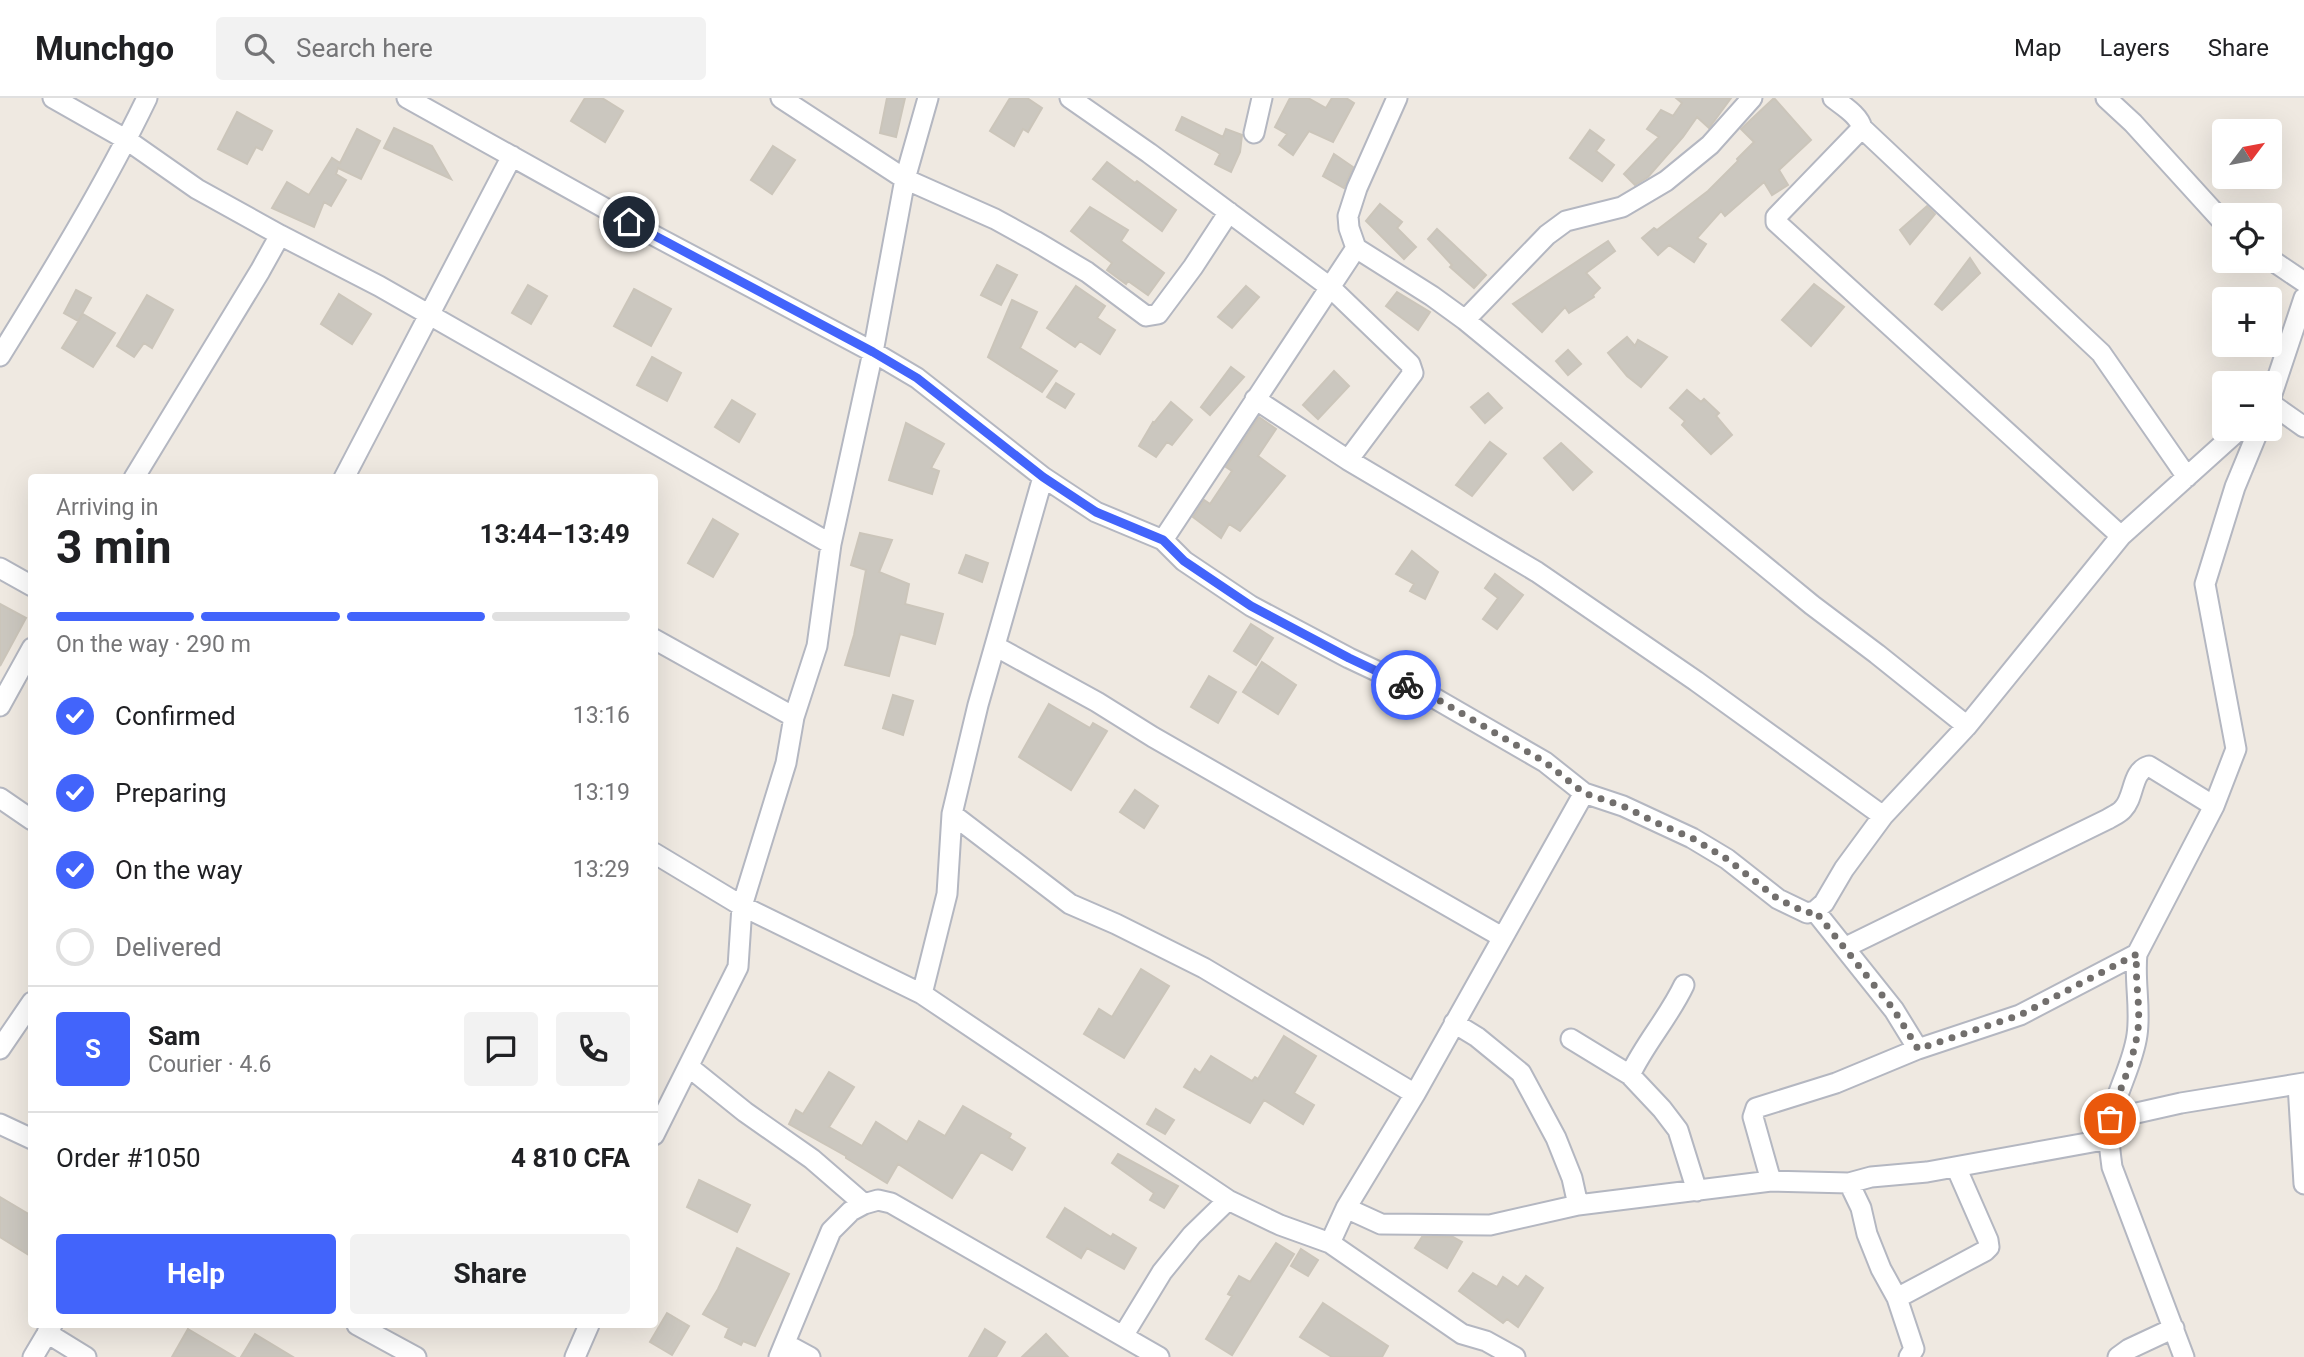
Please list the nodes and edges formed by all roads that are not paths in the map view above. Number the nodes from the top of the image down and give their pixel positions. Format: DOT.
graph roads {
  1 [pos="53,98"];
  2 [pos="147,98"];
  3 [pos="407,98"];
  4 [pos="781,98"];
  5 [pos="928,98"];
  6 [pos="1070,98"];
  7 [pos="1262,98"];
  8 [pos="1397,98"];
  9 [pos="1752,98"];
  10 [pos="1833,98"];
  11 [pos="2106,98"];
  12 [pos="1862,128"];
  13 [pos="1254,133"];
  14 [pos="127,140"];
  15 [pos="512,156"];
  16 [pos="905,179"];
  17 [pos="2212,209"];
  18 [pos="1229,212"];
  19 [pos="280,235"];
  20 [pos="1356,248"];
  21 [pos="2282,267"];
  22 [pos="2304,282"];
  23 [pos="1331,288"];
  24 [pos="2303,303"];
  25 [pos="428,314"];
  26 [pos="1465,320"];
  27 [pos="873,352"];
  28 [pos="0,356"];
  29 [pos="2280,371"];
  30 [pos="1255,399"];
  31 [pos="2282,411"];
  32 [pos="2304,427"];
  33 [pos="2227,441"];
  34 [pos="2254,441"];
  35 [pos="1348,460"];
  36 [pos="136,474"];
  37 [pos="353,474"];
  38 [pos="1043,477"];
  39 [pos="2187,477"];
  40 [pos="2121,536"];
  41 [pos="1163,540"];
  42 [pos="831,544"];
  43 [pos="0,568"];
  44 [pos="28,584"];
  45 [pos="658,641"];
  46 [pos="995,646"];
  47 [pos="28,656"];
  48 [pos="0,706"];
  49 [pos="794,717"];
  50 [pos="1967,726"];
  51 [pos="1584,793"];
  52 [pos="0,798"];
  53 [pos="2214,806"];
  54 [pos="952,814"];
  55 [pos="1884,816"];
  56 [pos="28,817"];
  57 [pos="658,855"];
  58 [pos="742,906"];
  59 [pos="1815,911"];
  60 [pos="1502,937"];
  61 [pos="1846,947"];
  62 [pos="2137,954"];
  63 [pos="1684,985"];
  64 [pos="922,994"];
  65 [pos="28,1008"];
  66 [pos="1454,1023"];
  67 [pos="1571,1039"];
  68 [pos="0,1049"];
  69 [pos="1918,1049"];
  70 [pos="690,1067"];
  71 [pos="1630,1075"];
  72 [pos="2301,1084"];
  73 [pos="1415,1094"];
  74 [pos="0,1124"];
  75 [pos="658,1127"];
  76 [pos="2110,1129"];
  77 [pos="28,1137"];
  78 [pos="1955,1167"];
  79 [pos="1771,1181"];
  80 [pos="1849,1182"];
  81 [pos="2304,1184"];
  82 [pos="1697,1191"];
  83 [pos="1228,1200"];
  84 [pos="864,1204"];
  85 [pos="1578,1205"];
  86 [pos="1346,1208"];
  87 [pos="1330,1244"];
  88 [pos="1897,1298"];
  89 [pos="363,1328"];
  90 [pos="588,1328"];
  91 [pos="2174,1328"];
  92 [pos="50,1329"];
  93 [pos="1122,1336"];
  94 [pos="783,1351"];
  95 [pos="33,1357"];
  96 [pos="86,1357"];
  97 [pos="416,1357"];
  98 [pos="575,1357"];
  99 [pos="810,1357"];
  100 [pos="1159,1357"];
  101 [pos="1515,1357"];
  102 [pos="1909,1357"];
  103 [pos="2118,1357"];
  104 [pos="2184,1357"];
  1 -- 14 [label="street"];
  2 -- 14 [label="street"];
  3 -- 15 [label="street"];
  4 -- 16 [label="street"];
  5 -- 16 [label="street"];
  6 -- 18 [label="street"];
  7 -- 13 [label="street"];
  8 -- 20 [label="street"];
  9 -- 26 [label="street"];
  10 -- 12 [label="street"];
  11 -- 17 [label="street"];
  12 -- 39 [label="street"];
  12 -- 40 [label="street"];
  14 -- 19 [label="street"];
  14 -- 28 [label="street"];
  15 -- 25 [label="street"];
  15 -- 27 [label="street"];
  16 -- 18 [label="street"];
  16 -- 27 [label="street"];
  18 -- 23 [label="street"];
  19 -- 25 [label="street"];
  19 -- 36 [label="street"];
  20 -- 23 [label="street"];
  20 -- 26 [label="street"];
  21 -- 22 [label="street"];
  23 -- 30 [label="street"];
  23 -- 35 [label="street"];
  24 -- 29 [label="street"];
  25 -- 37 [label="street"];
  25 -- 42 [label="street"];
  26 -- 50 [label="street"];
  27 -- 38 [label="street"];
  27 -- 42 [label="street"];
  30 -- 35 [label="street"];
  30 -- 41 [label="street"];
  31 -- 32 [label="street"];
  33 -- 39 [label="street"];
  34 -- 53 [label="street"];
  35 -- 55 [label="street"];
  38 -- 41 [label="street"];
  38 -- 46 [label="street"];
  39 -- 40 [label="street"];
  40 -- 50 [label="street"];
  41 -- 51 [label="street"];
  42 -- 49 [label="street"];
  43 -- 44 [label="street"];
  45 -- 49 [label="street"];
  46 -- 54 [label="street"];
  46 -- 60 [label="street"];
  47 -- 48 [label="street"];
  49 -- 58 [label="street"];
  50 -- 55 [label="street"];
  51 -- 59 [label="street"];
  51 -- 60 [label="street"];
  52 -- 56 [label="street"];
  53 -- 61 [label="street"];
  53 -- 62 [label="street"];
  54 -- 64 [label="street"];
  54 -- 73 [label="street"];
  55 -- 59 [label="street"];
  57 -- 58 [label="street"];
  58 -- 64 [label="street"];
  58 -- 70 [label="street"];
  59 -- 61 [label="street"];
  60 -- 66 [label="street"];
  61 -- 69 [label="street"];
  62 -- 69 [label="street"];
  62 -- 76 [label="street"];
  63 -- 71 [label="street"];
  64 -- 83 [label="street"];
  65 -- 68 [label="street"];
  66 -- 73 [label="street"];
  66 -- 85 [label="street"];
  67 -- 71 [label="street"];
  69 -- 79 [label="street"];
  70 -- 75 [label="street"];
  70 -- 84 [label="street"];
  71 -- 82 [label="street"];
  72 -- 76 [label="street"];
  72 -- 81 [label="street"];
  73 -- 86 [label="street"];
  74 -- 77 [label="street"];
  76 -- 78 [label="street"];
  76 -- 91 [label="street"];
  78 -- 80 [label="street"];
  78 -- 88 [label="street"];
  79 -- 80 [label="street"];
  79 -- 82 [label="street"];
  80 -- 88 [label="street"];
  82 -- 85 [label="street"];
  83 -- 87 [label="street"];
  83 -- 93 [label="street"];
  84 -- 93 [label="street"];
  84 -- 94 [label="street"];
  85 -- 86 [label="street"];
  86 -- 87 [label="street"];
  87 -- 101 [label="street"];
  88 -- 102 [label="street"];
  89 -- 97 [label="street"];
  90 -- 98 [label="street"];
  91 -- 103 [label="street"];
  91 -- 104 [label="street"];
  92 -- 95 [label="street"];
  92 -- 96 [label="street"];
  93 -- 100 [label="street"];
  94 -- 99 [label="street"];
}
